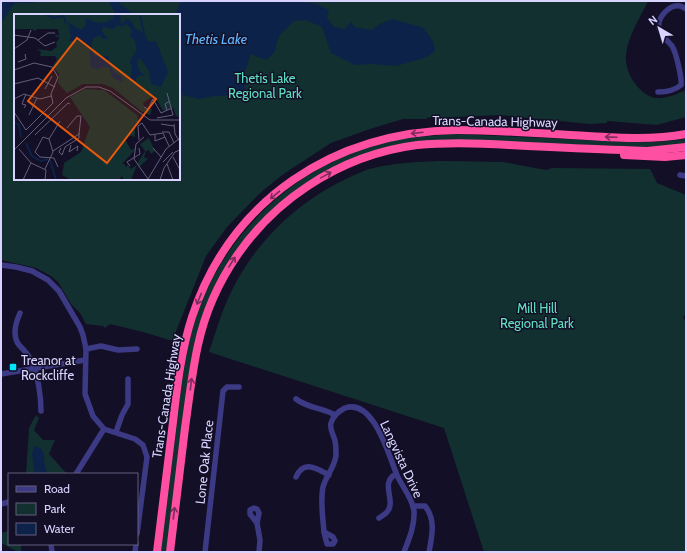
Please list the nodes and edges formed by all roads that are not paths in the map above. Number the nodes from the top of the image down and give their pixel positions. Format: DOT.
graph roads {
  1 [pos="686,9"];
  2 [pos="658,92"];
  3 [pos="686,131"];
  4 [pos="686,134"];
  5 [pos="650,138"];
  6 [pos="686,147"];
  7 [pos="570,148"];
  8 [pos="686,155"];
  9 [pos="1,265"];
  10 [pos="20,313"];
  11 [pos="86,349"];
  12 [pos="137,349"];
  13 [pos="85,360"];
  14 [pos="34,368"];
  15 [pos="1,374"];
  16 [pos="128,379"];
  17 [pos="239,387"];
  18 [pos="296,399"];
  19 [pos="41,411"];
  20 [pos="335,416"];
  21 [pos="104,429"];
  22 [pos="116,432"];
  23 [pos="77,473"];
  24 [pos="396,474"];
  25 [pos="329,475"];
  26 [pos="296,477"];
  27 [pos="413,506"];
  28 [pos="379,518"];
  29 [pos="257,523"];
  30 [pos="138,526"];
  31 [pos="324,532"];
  32 [pos="157,552"];
  33 [pos="170,552"];
  34 [pos="204,552"];
  35 [pos="259,552"];
  36 [pos="404,552"];
  37 [pos="429,552"];
  1 -- 2 [label="street"];
  3 -- 5 [label="highway"];
  4 -- 5 [label="highway, Trans-Canada Highway"];
  5 -- 32 [label="highway, Trans-Canada Highway, one-way"];
  6 -- 7 [label="highway, Trans-Canada Highway"];
  7 -- 8 [label="highway"];
  33 -- 7 [label="highway, Trans-Canada Highway, one-way"];
  9 -- 11 [label="street"];
  10 -- 14 [label="street"];
  11 -- 12 [label="street"];
  11 -- 13 [label="street"];
  13 -- 14 [label="street"];
  13 -- 21 [label="street"];
  14 -- 15 [label="street"];
  14 -- 19 [label="street"];
  16 -- 22 [label="street"];
  17 -- 34 [label="street, Lone Oak Place"];
  18 -- 20 [label="street"];
  20 -- 24 [label="street, Langvista Drive"];
  20 -- 25 [label="street"];
  21 -- 22 [label="street"];
  21 -- 23 [label="street"];
  22 -- 30 [label="street"];
  24 -- 27 [label="street, Langvista Drive"];
  24 -- 28 [label="street"];
  25 -- 26 [label="street"];
  25 -- 31 [label="street"];
  27 -- 36 [label="street, Langvista Drive"];
  27 -- 37 [label="street"];
  29 -- 35 [label="street"];
}
